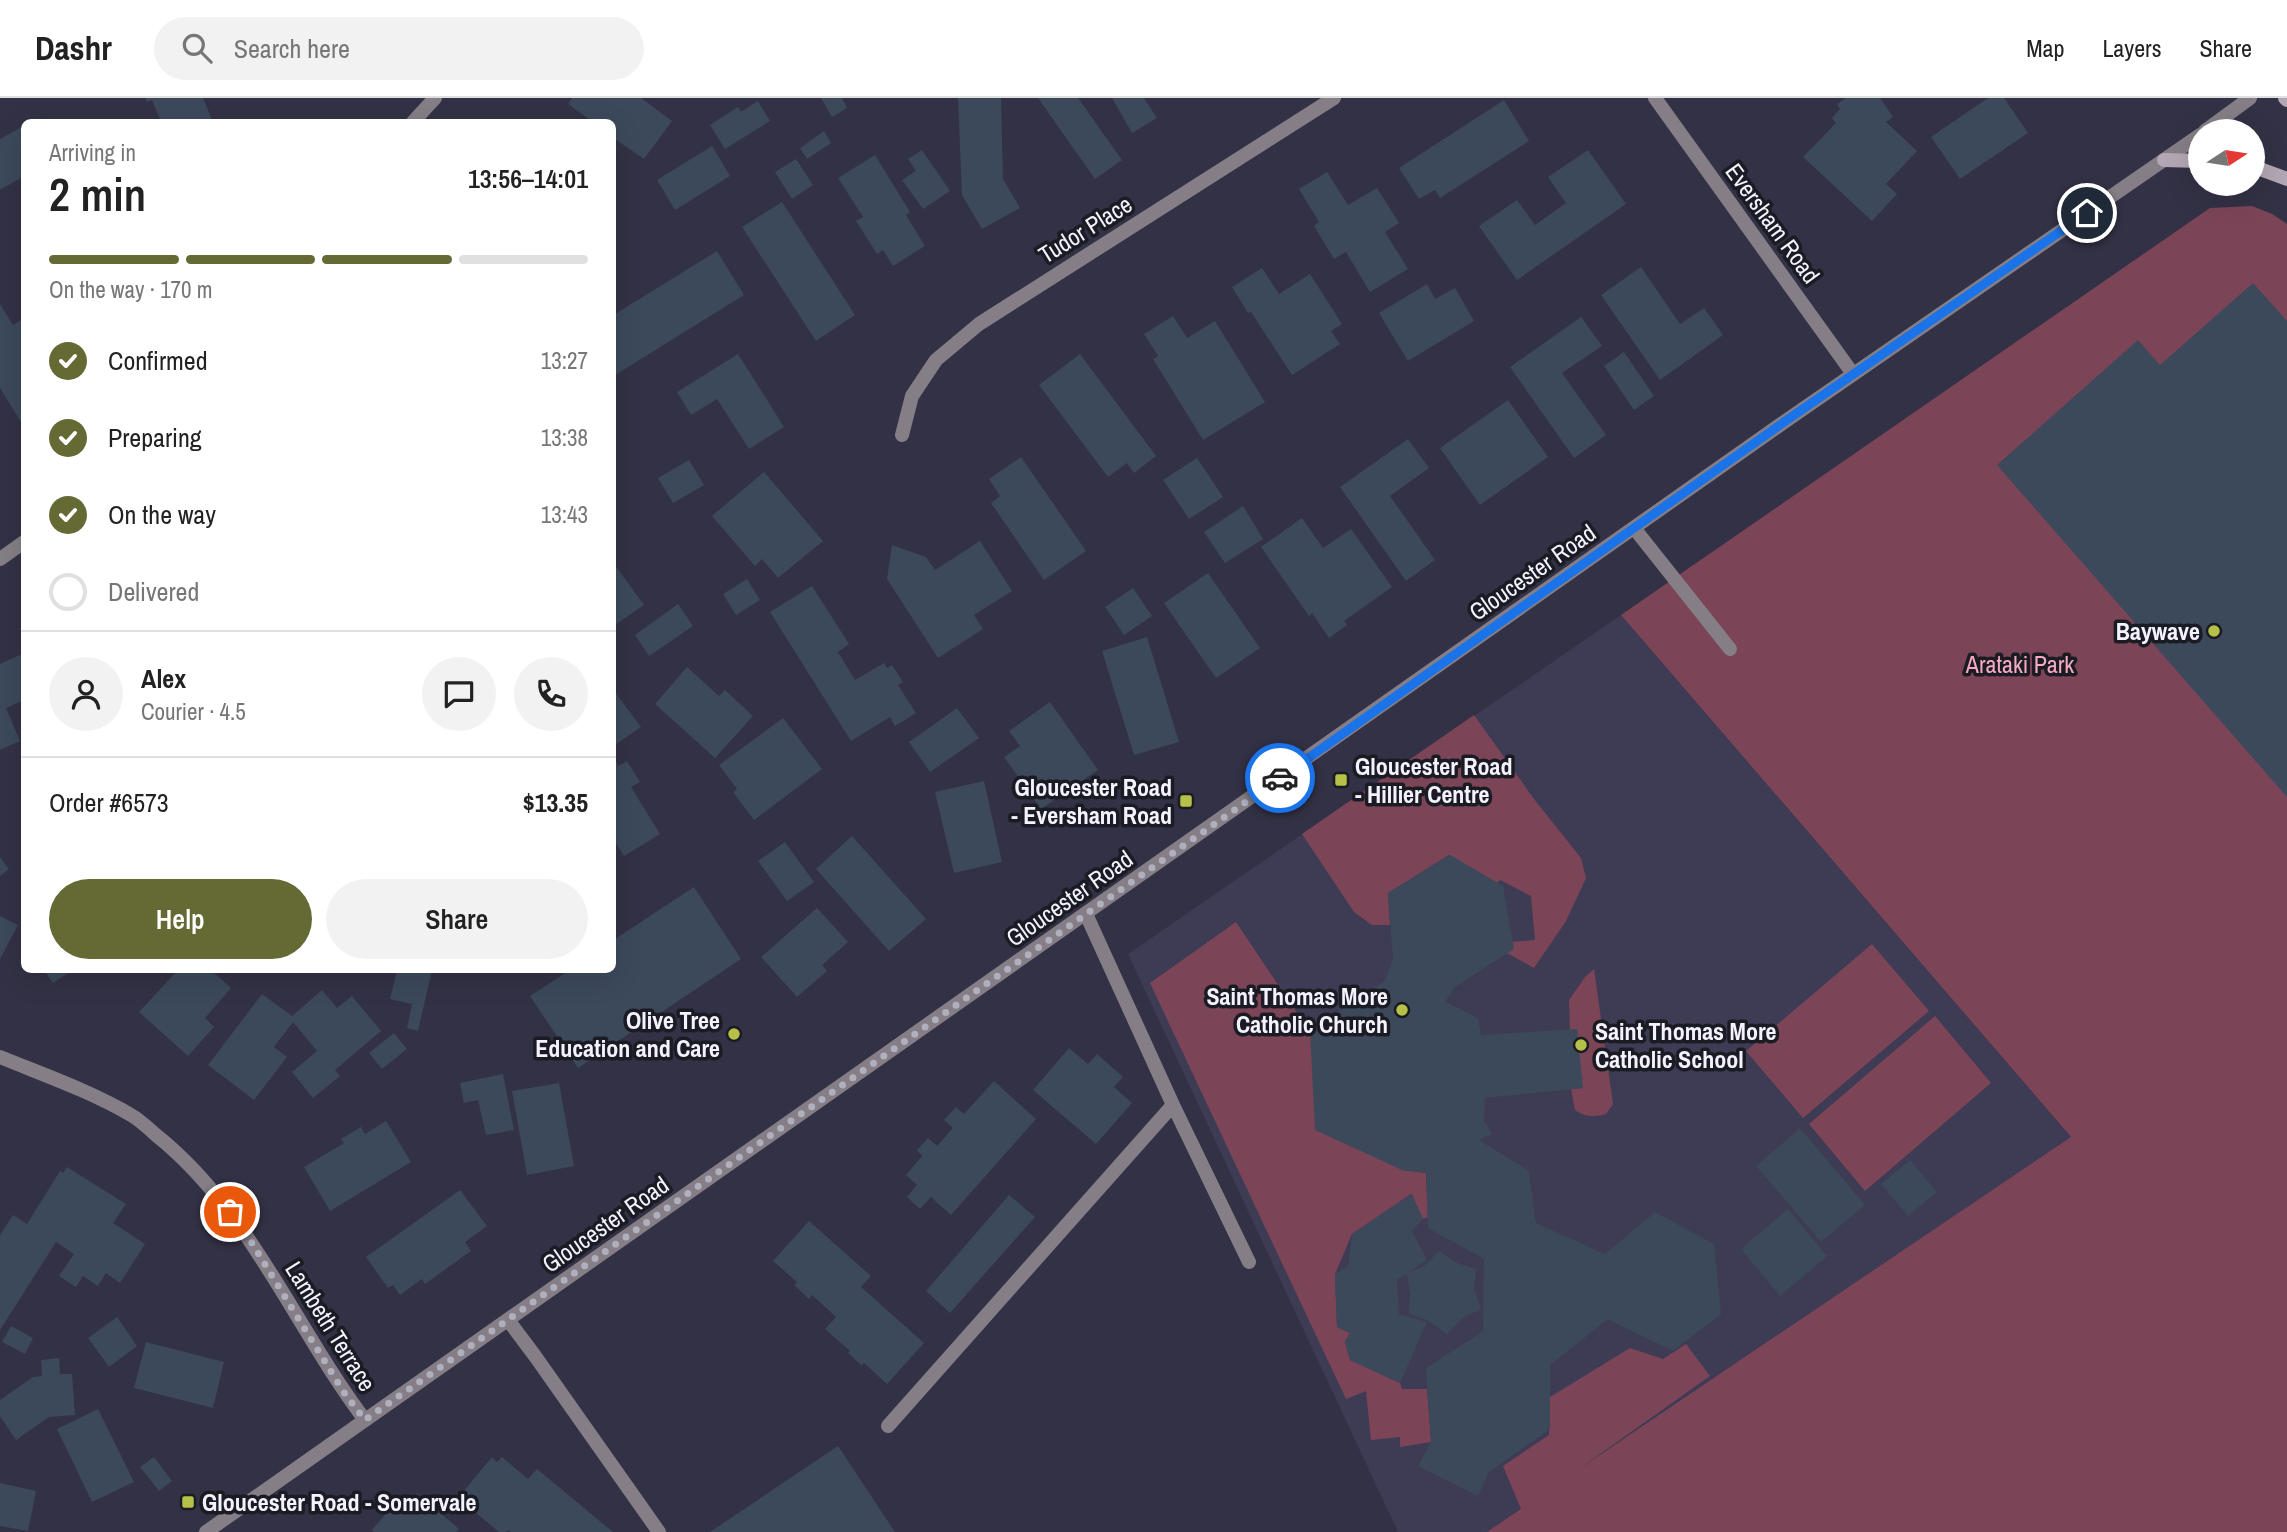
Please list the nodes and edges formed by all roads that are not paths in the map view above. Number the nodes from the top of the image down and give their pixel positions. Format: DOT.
graph roads {
  1 [pos="435,98"];
  2 [pos="1334,98"];
  3 [pos="1655,98"];
  4 [pos="2250,98"];
  5 [pos="416,119"];
  6 [pos="2221,119"];
  7 [pos="2188,143"];
  8 [pos="2164,160"];
  9 [pos="2188,161"];
  10 [pos="2265,171"];
  11 [pos="2287,179"];
  12 [pos="1853,374"];
  13 [pos="902,435"];
  14 [pos="1634,527"];
  15 [pos="21,544"];
  16 [pos="0,559"];
  17 [pos="1730,649"];
  18 [pos="1086,914"];
  19 [pos="0,1057"];
  20 [pos="1173,1105"];
  21 [pos="1249,1262"];
  22 [pos="508,1320"];
  23 [pos="365,1420"];
  24 [pos="888,1426"];
  25 [pos="206,1532"];
  26 [pos="659,1532"];
  1 -- 5 [label="street"];
  2 -- 13 [label="street, Tudor Place"];
  3 -- 12 [label="street, Eversham Road"];
  4 -- 6 [label="street"];
  7 -- 8 [label="street, Gloucester Road"];
  8 -- 9 [label="main road"];
  8 -- 12 [label="street, Gloucester Road"];
  10 -- 11 [label="main road"];
  12 -- 14 [label="street, Gloucester Road"];
  14 -- 17 [label="street"];
  14 -- 18 [label="street, Gloucester Road"];
  15 -- 16 [label="street"];
  18 -- 20 [label="street"];
  18 -- 22 [label="street, Gloucester Road"];
  19 -- 23 [label="street, Lambeth Terrace"];
  20 -- 21 [label="street"];
  20 -- 24 [label="street"];
  22 -- 23 [label="street, Gloucester Road"];
  22 -- 26 [label="street"];
  23 -- 25 [label="street, Gloucester Road"];
}
